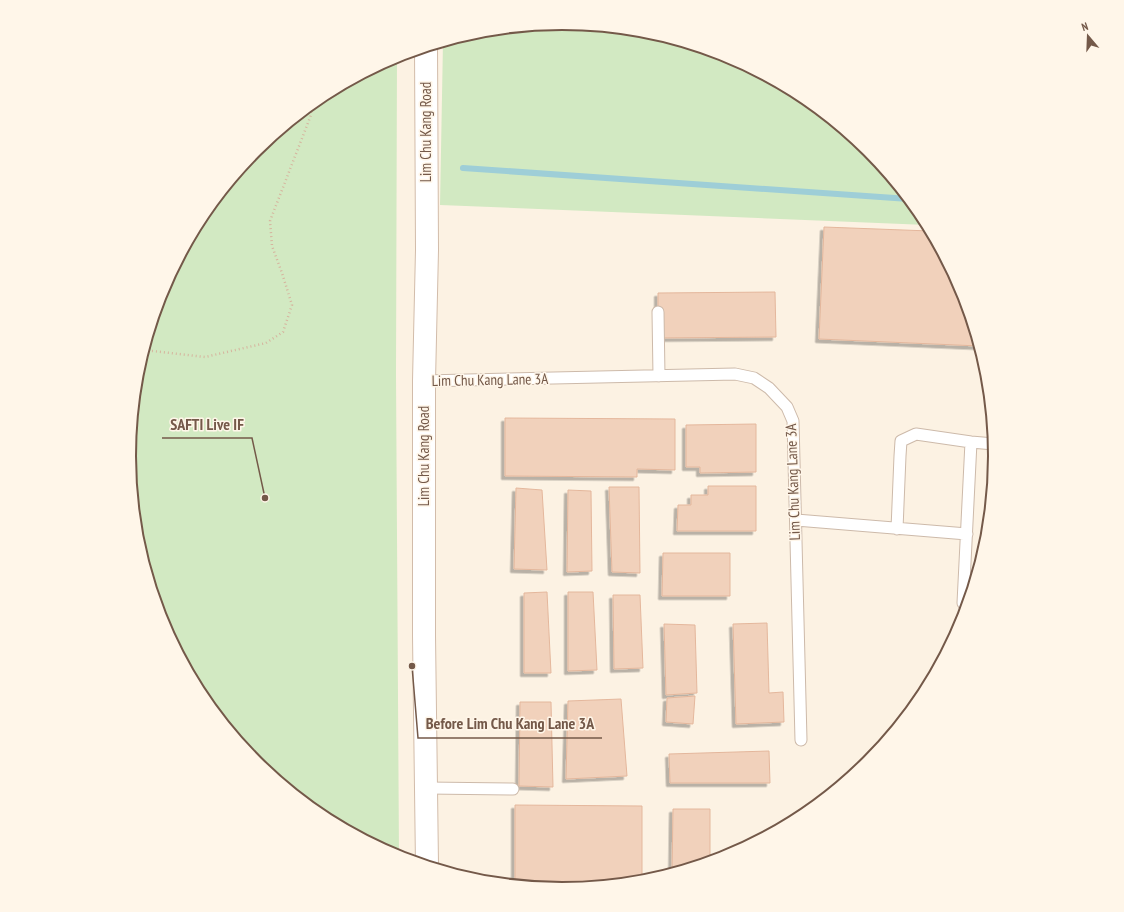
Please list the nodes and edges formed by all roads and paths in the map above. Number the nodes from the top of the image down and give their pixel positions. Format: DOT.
graph roads {
  1 [pos="426,53"];
  2 [pos="311,112"];
  3 [pos="658,312"];
  4 [pos="150,351"];
  5 [pos="659,376"];
  6 [pos="424,381"];
  7 [pos="971,442"];
  8 [pos="988,443"];
  9 [pos="796,520"];
  10 [pos="898,529"];
  11 [pos="967,534"];
  12 [pos="964,595"];
  13 [pos="801,740"];
  14 [pos="427,788"];
  15 [pos="513,790"];
  16 [pos="427,860"];
  1 -- 6 [label="main road, Lim Chu Kang Road"];
  2 -- 4 [label="path"];
  3 -- 5 [label="lane"];
  5 -- 6 [label="lane, Lim Chu Kang Lane 3A"];
  5 -- 9 [label="lane, Lim Chu Kang Lane 3A"];
  6 -- 14 [label="main road, Lim Chu Kang Road"];
  7 -- 8 [label="lane"];
  7 -- 10 [label="lane"];
  7 -- 11 [label="lane"];
  9 -- 10 [label="lane"];
  9 -- 13 [label="lane, Lim Chu Kang Lane 3A"];
  10 -- 11 [label="lane"];
  11 -- 12 [label="lane"];
  14 -- 15 [label="lane"];
  14 -- 16 [label="main road, Lim Chu Kang Road"];
}
